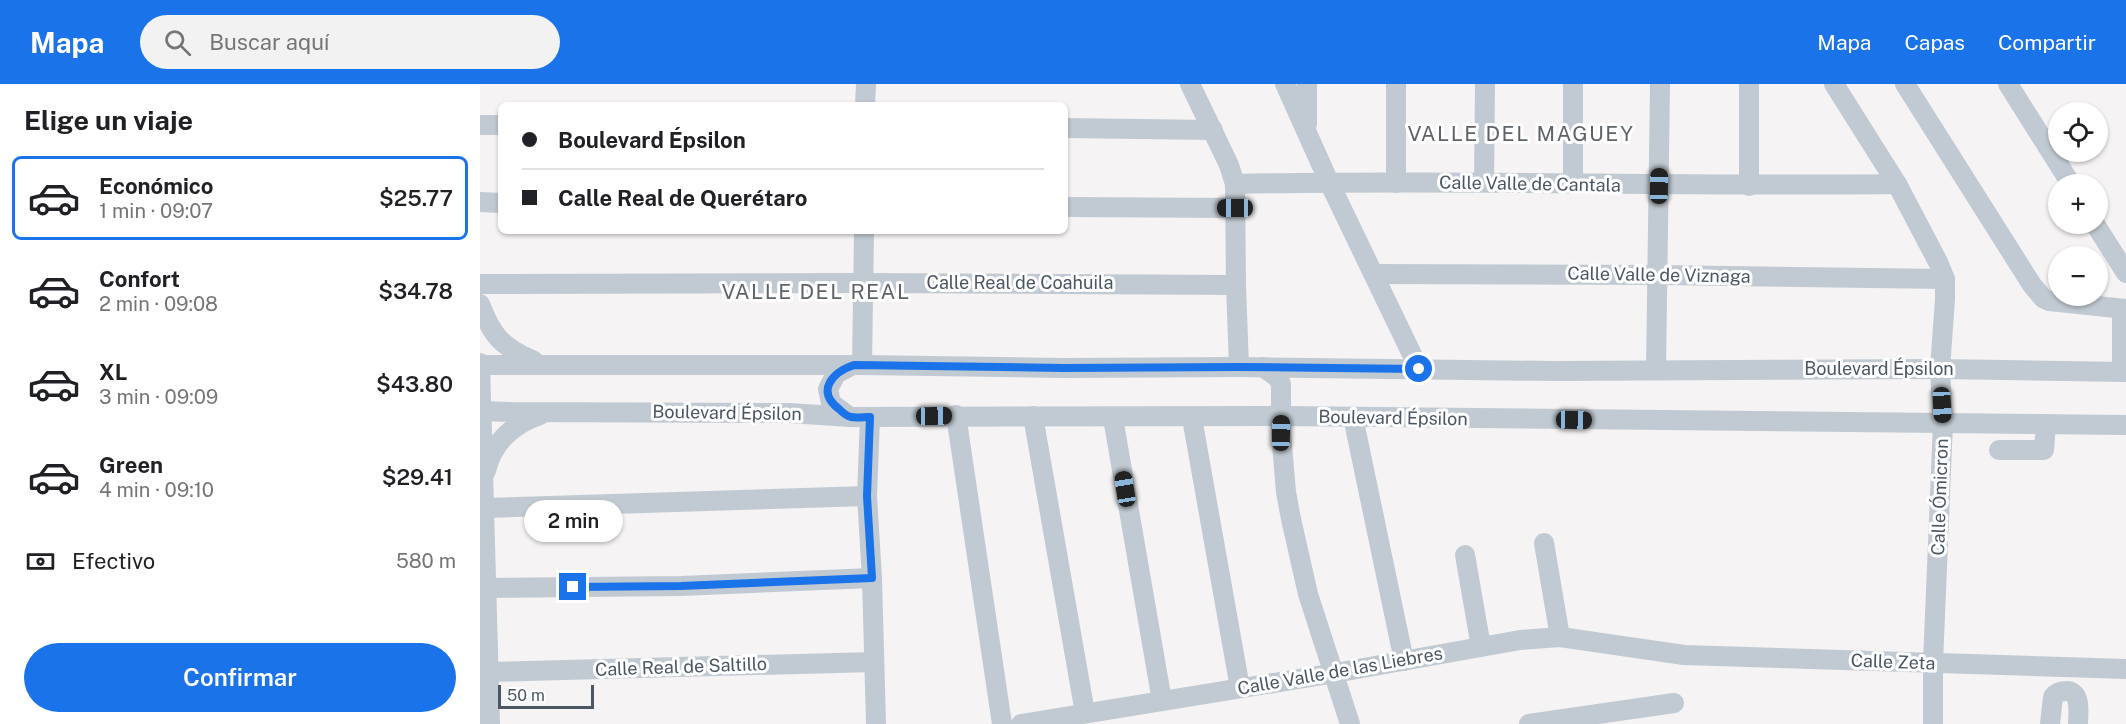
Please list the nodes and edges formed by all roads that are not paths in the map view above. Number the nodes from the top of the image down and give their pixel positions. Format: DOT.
graph roads {
  1 [pos="866,84"];
  2 [pos="1190,84"];
  3 [pos="1285,84"];
  4 [pos="1307,84"];
  5 [pos="1396,84"];
  6 [pos="1485,84"];
  7 [pos="1574,84"];
  8 [pos="1660,84"];
  9 [pos="1749,84"];
  10 [pos="1834,84"];
  11 [pos="1905,84"];
  12 [pos="2008,84"];
  13 [pos="865,102"];
  14 [pos="480,125"];
  15 [pos="498,125"];
  16 [pos="1068,128"];
  17 [pos="1213,130"];
  18 [pos="1307,132"];
  19 [pos="2065,174"];
  20 [pos="1329,182"];
  21 [pos="1484,182"];
  22 [pos="1396,183"];
  23 [pos="1235,184"];
  24 [pos="1573,184"];
  25 [pos="1897,184"];
  26 [pos="1659,186"];
  27 [pos="1749,186"];
  28 [pos="480,202"];
  29 [pos="498,202"];
  30 [pos="1068,207"];
  31 [pos="1235,208"];
  32 [pos="864,234"];
  33 [pos="2101,234"];
  34 [pos="2126,273"];
  35 [pos="1374,274"];
  36 [pos="1657,275"];
  37 [pos="1945,279"];
  38 [pos="863,283"];
  39 [pos="480,284"];
  40 [pos="1236,285"];
  41 [pos="480,304"];
  42 [pos="2124,309"];
  43 [pos="480,364"];
  44 [pos="542,364"];
  45 [pos="858,365"];
  46 [pos="1239,367"];
  47 [pos="1263,367"];
  48 [pos="1419,369"];
  49 [pos="1940,369"];
  50 [pos="1656,370"];
  51 [pos="2124,372"];
  52 [pos="481,411"];
  53 [pos="549,412"];
  54 [pos="956,416"];
  55 [pos="1033,416"];
  56 [pos="1281,416"];
  57 [pos="850,417"];
  58 [pos="870,417"];
  59 [pos="1353,417"];
  60 [pos="1113,418"];
  61 [pos="1192,418"];
  62 [pos="1943,423"];
  63 [pos="2046,424"];
  64 [pos="2126,425"];
  65 [pos="1999,450"];
  66 [pos="483,485"];
  67 [pos="867,496"];
  68 [pos="484,508"];
  69 [pos="1544,543"];
  70 [pos="1465,555"];
  71 [pos="872,578"];
  72 [pos="486,588"];
  73 [pos="1560,638"];
  74 [pos="1481,647"];
  75 [pos="1661,653"];
  76 [pos="1404,661"];
  77 [pos="874,662"];
  78 [pos="1934,663"];
  79 [pos="2126,669"];
  80 [pos="488,672"];
  81 [pos="1335,673"];
  82 [pos="1240,687"];
  83 [pos="1162,701"];
  84 [pos="1674,703"];
  85 [pos="1085,714"];
  86 [pos="1599,719"];
  87 [pos="490,724"];
  88 [pos="876,724"];
  89 [pos="1002,724"];
  90 [pos="1021,724"];
  91 [pos="1350,724"];
  92 [pos="1529,724"];
  93 [pos="1933,724"];
  94 [pos="2050,724"];
  95 [pos="2078,724"];
  1 -- 13 [label="street"];
  2 -- 17 [label="street"];
  3 -- 18 [label="street"];
  4 -- 18 [label="street"];
  5 -- 22 [label="street"];
  6 -- 21 [label="street"];
  7 -- 24 [label="street"];
  8 -- 26 [label="street"];
  9 -- 27 [label="street"];
  10 -- 25 [label="street, Calle Ómicron"];
  11 -- 42 [label="street"];
  12 -- 19 [label="street"];
  14 -- 15 [label="street"];
  16 -- 17 [label="street"];
  17 -- 23 [label="street"];
  18 -- 20 [label="street"];
  20 -- 22 [label="street, Calle Valle de Cantala"];
  20 -- 23 [label="street, Calle Valle de Cantala"];
  20 -- 35 [label="street"];
  21 -- 22 [label="street, Calle Valle de Cantala"];
  21 -- 24 [label="street, Calle Valle de Cantala"];
  23 -- 31 [label="street"];
  24 -- 26 [label="street, Calle Valle de Cantala"];
  25 -- 27 [label="street, Calle Valle de Cantala"];
  25 -- 37 [label="street, Calle Ómicron"];
  26 -- 27 [label="street, Calle Valle de Cantala"];
  26 -- 36 [label="street"];
  28 -- 29 [label="street"];
  30 -- 31 [label="street"];
  31 -- 40 [label="street"];
  32 -- 38 [label="street"];
  33 -- 34 [label="street"];
  35 -- 36 [label="street, Calle Valle de Viznaga"];
  35 -- 48 [label="street"];
  36 -- 37 [label="street, Calle Valle de Viznaga"];
  36 -- 50 [label="street"];
  37 -- 49 [label="street, Calle Ómicron"];
  38 -- 39 [label="street, Calle Real de Coahuila"];
  38 -- 40 [label="street, Calle Real de Coahuila"];
  38 -- 45 [label="street"];
  40 -- 46 [label="street"];
  41 -- 44 [label="street"];
  42 -- 51 [label="street"];
  43 -- 44 [label="street, Boulevard Épsilon"];
  43 -- 52 [label="street"];
  44 -- 45 [label="street, Boulevard Épsilon"];
  45 -- 46 [label="street, Boulevard Épsilon"];
  45 -- 57 [label="street"];
  46 -- 47 [label="street, Boulevard Épsilon"];
  47 -- 48 [label="street, Boulevard Épsilon"];
  47 -- 56 [label="street"];
  48 -- 50 [label="street, Boulevard Épsilon"];
  49 -- 50 [label="street, Boulevard Épsilon"];
  49 -- 51 [label="street, Boulevard Épsilon"];
  49 -- 62 [label="street, Calle Ómicron"];
  52 -- 53 [label="street, Boulevard Épsilon"];
  52 -- 66 [label="street"];
  53 -- 57 [label="street, Boulevard Épsilon"];
  53 -- 66 [label="street"];
  54 -- 55 [label="street, Boulevard Épsilon"];
  54 -- 58 [label="street, Boulevard Épsilon"];
  54 -- 89 [label="street"];
  55 -- 60 [label="street, Boulevard Épsilon"];
  55 -- 85 [label="street"];
  56 -- 59 [label="street, Boulevard Épsilon"];
  56 -- 61 [label="street, Boulevard Épsilon"];
  56 -- 81 [label="street"];
  57 -- 58 [label="street, Boulevard Épsilon"];
  58 -- 67 [label="street"];
  59 -- 62 [label="street, Boulevard Épsilon"];
  59 -- 76 [label="street"];
  60 -- 61 [label="street, Boulevard Épsilon"];
  60 -- 83 [label="street"];
  61 -- 82 [label="street"];
  62 -- 63 [label="street, Boulevard Épsilon"];
  62 -- 78 [label="street, Calle Ómicron"];
  63 -- 64 [label="street, Boulevard Épsilon"];
  63 -- 65 [label="street"];
  66 -- 68 [label="street"];
  67 -- 68 [label="street"];
  67 -- 71 [label="street"];
  68 -- 72 [label="street"];
  69 -- 73 [label="street"];
  70 -- 74 [label="street"];
  71 -- 72 [label="street"];
  71 -- 77 [label="street"];
  72 -- 80 [label="street"];
  73 -- 74 [label="street, Calle Valle de las Liebres"];
  73 -- 75 [label="street, Calle Valle de las Liebres"];
  74 -- 76 [label="street, Calle Valle de las Liebres"];
  75 -- 78 [label="street, Calle Zeta"];
  76 -- 81 [label="street, Calle Valle de las Liebres"];
  77 -- 80 [label="street, Calle Real de Saltillo"];
  77 -- 88 [label="street"];
  78 -- 79 [label="street, Calle Zeta"];
  78 -- 93 [label="street, Calle Ómicron"];
  80 -- 87 [label="street"];
  81 -- 82 [label="street, Calle Valle de las Liebres"];
  81 -- 91 [label="street"];
  82 -- 83 [label="street, Calle Valle de las Liebres"];
  83 -- 85 [label="street, Calle Valle de las Liebres"];
  84 -- 86 [label="street"];
  85 -- 90 [label="street, Calle Valle de las Liebres"];
  86 -- 92 [label="street"];
  94 -- 95 [label="street"];
}
